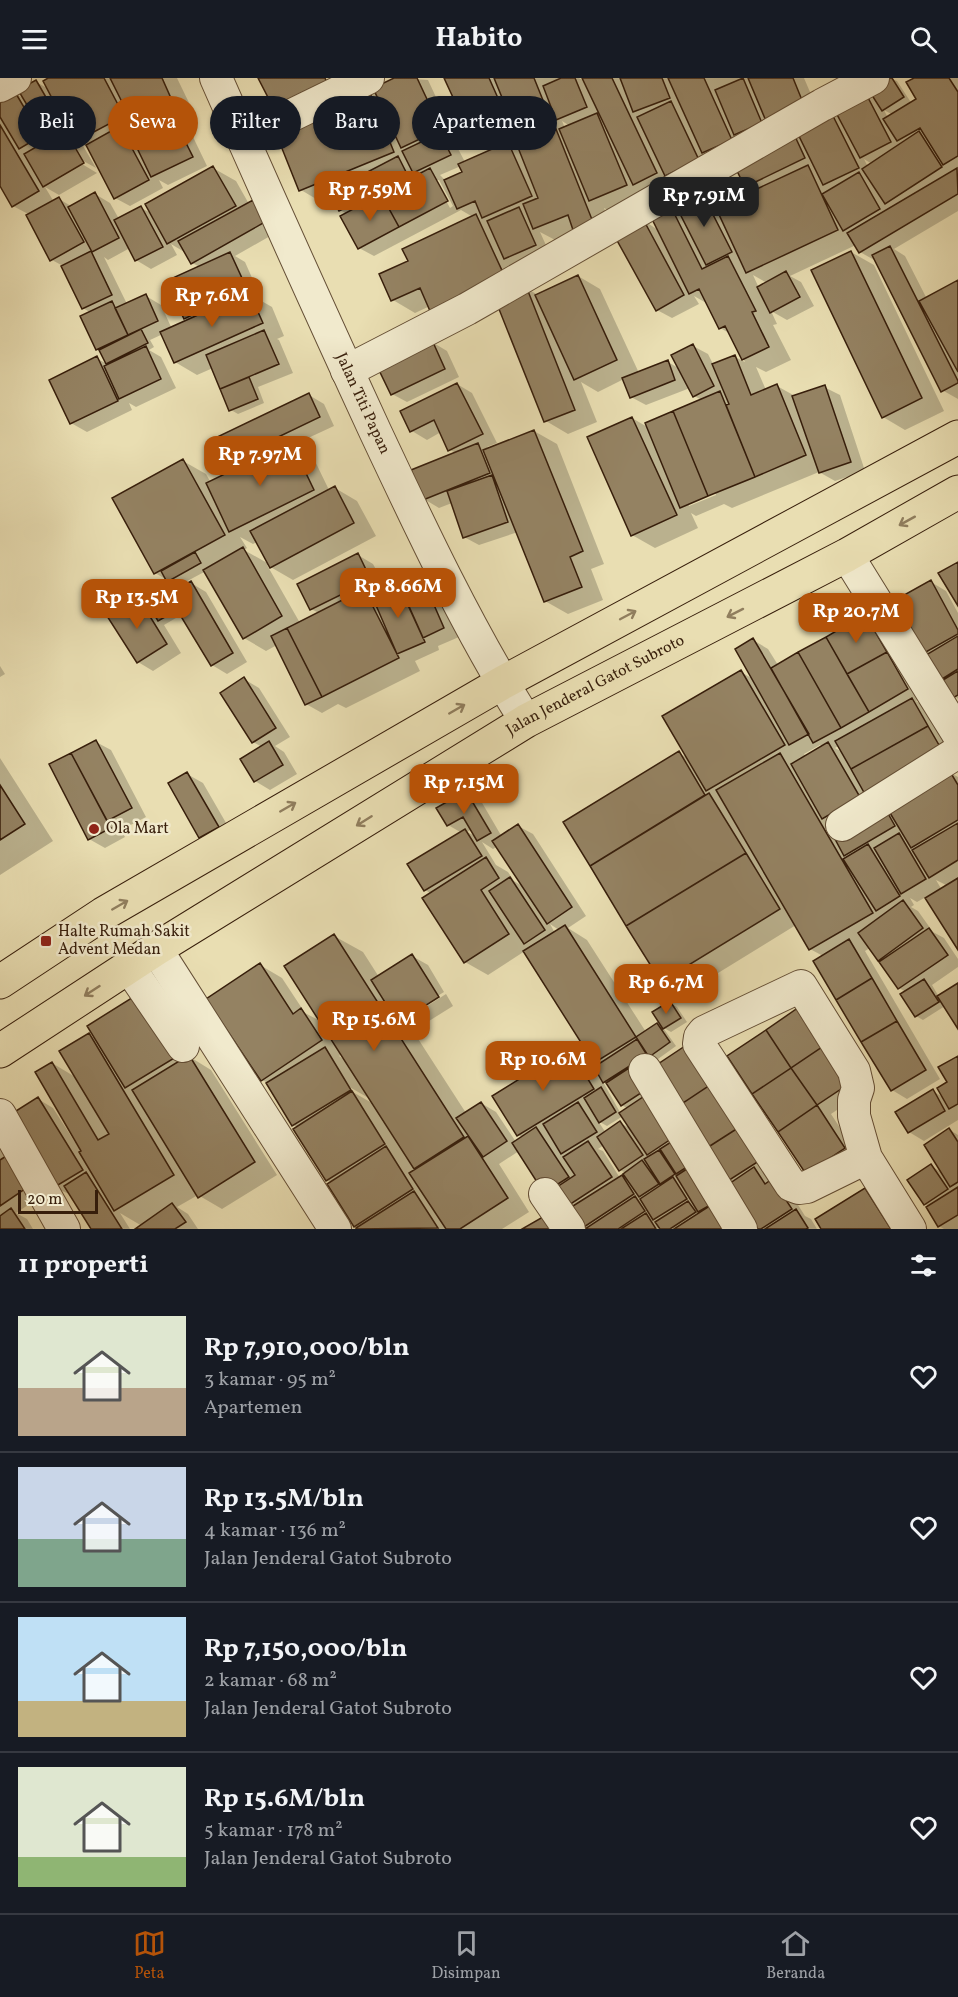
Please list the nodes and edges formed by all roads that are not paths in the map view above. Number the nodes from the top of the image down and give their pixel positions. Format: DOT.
graph roads {
  1 [pos="15,78"];
  2 [pos="216,78"];
  3 [pos="368,78"];
  4 [pos="873,78"];
  5 [pos="0,86"];
  6 [pos="224,96"];
  7 [pos="301,111"];
  8 [pos="248,150"];
  9 [pos="347,370"];
  10 [pos="958,437"];
  11 [pos="958,492"];
  12 [pos="847,555"];
  13 [pos="502,683"];
  14 [pos="526,721"];
  15 [pos="958,735"];
  16 [pos="958,752"];
  17 [pos="842,825"];
  18 [pos="156,949"];
  19 [pos="129,967"];
  20 [pos="0,982"];
  21 [pos="183,1046"];
  22 [pos="0,1051"];
  23 [pos="645,1070"];
  24 [pos="0,1115"];
  25 [pos="866,1158"];
  26 [pos="545,1194"];
  27 [pos="64,1229"];
  28 [pos="335,1229"];
  29 [pos="569,1229"];
  30 [pos="741,1229"];
  31 [pos="910,1229"];
  1 -- 5 [label="street"];
  2 -- 6 [label="street, Jalan Titi Papan"];
  3 -- 7 [label="street"];
  4 -- 9 [label="street"];
  8 -- 9 [label="street, Jalan Titi Papan"];
  9 -- 13 [label="street, Jalan Titi Papan"];
  13 -- 10 [label="main road, one-way"];
  11 -- 12 [label="main road, Jalan Jenderal Gatot Subroto, one-way"];
  12 -- 14 [label="main road, Jalan Jenderal Gatot Subroto, one-way"];
  12 -- 15 [label="street"];
  13 -- 14 [label="street, Jalan Titi Papan"];
  20 -- 13 [label="main road, one-way"];
  14 -- 18 [label="main road, Jalan Jenderal Gatot Subroto, one-way"];
  16 -- 17 [label="street"];
  18 -- 19 [label="main road, Jalan Jenderal Gatot Subroto"];
  18 -- 28 [label="street"];
  19 -- 21 [label="street"];
  19 -- 22 [label="main road, Jalan Jenderal Gatot Subroto, one-way"];
  23 -- 30 [label="street"];
  24 -- 27 [label="street"];
  25 -- 25 [label="street"];
  25 -- 31 [label="street"];
  26 -- 29 [label="street"];
}
